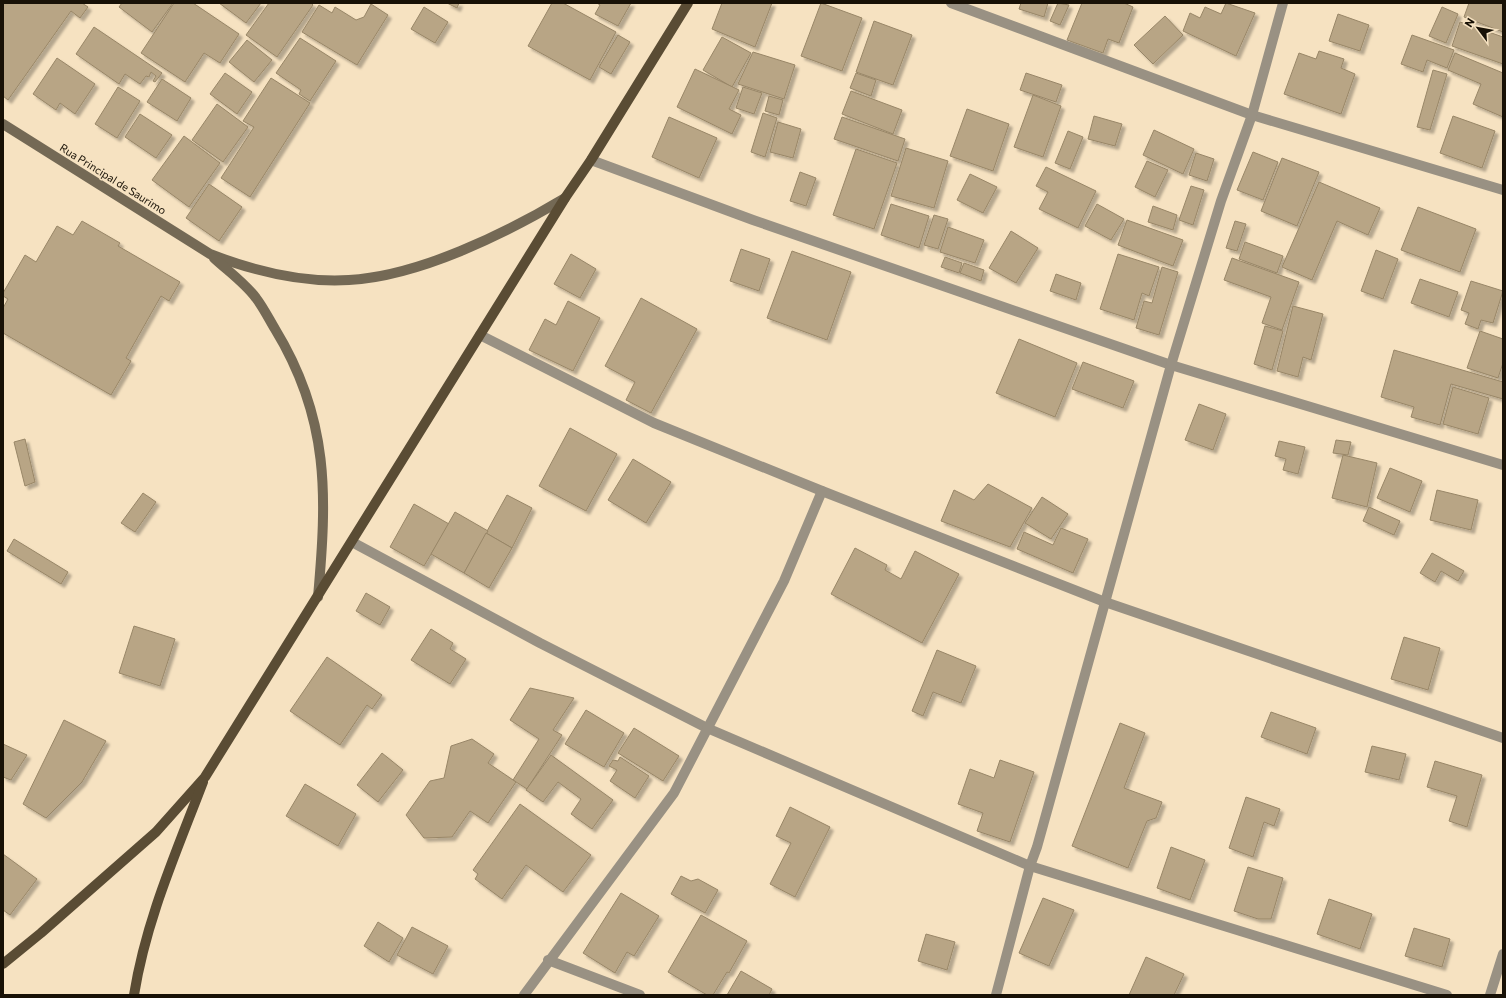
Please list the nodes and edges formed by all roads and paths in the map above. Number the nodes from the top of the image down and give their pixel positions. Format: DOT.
graph roads {
  1 [pos="688,3"];
  2 [pos="951,3"];
  3 [pos="1283,3"];
  4 [pos="1252,115"];
  5 [pos="3,124"];
  6 [pos="591,160"];
  7 [pos="1503,190"];
  8 [pos="565,198"];
  9 [pos="210,254"];
  10 [pos="480,335"];
  11 [pos="1171,365"];
  12 [pos="1503,465"];
  13 [pos="822,491"];
  14 [pos="352,542"];
  15 [pos="318,598"];
  16 [pos="1105,602"];
  17 [pos="707,728"];
  18 [pos="1503,738"];
  19 [pos="205,777"];
  20 [pos="1030,866"];
  21 [pos="1503,954"];
  22 [pos="548,960"];
  23 [pos="3,964"];
  24 [pos="134,995"];
  25 [pos="524,995"];
  26 [pos="640,995"];
  27 [pos="996,995"];
  28 [pos="1448,995"];
  29 [pos="1490,995"];
  1 -- 6 [label="main road"];
  2 -- 4 [label="street"];
  3 -- 4 [label="street"];
  4 -- 7 [label="street"];
  4 -- 11 [label="street"];
  5 -- 9 [label="street, Rua Principal de Saurimo"];
  6 -- 8 [label="main road"];
  6 -- 11 [label="street"];
  8 -- 9 [label="street"];
  8 -- 10 [label="main road"];
  9 -- 15 [label="street"];
  10 -- 13 [label="street"];
  10 -- 14 [label="main road"];
  11 -- 12 [label="street"];
  11 -- 16 [label="street"];
  13 -- 16 [label="street"];
  13 -- 17 [label="street"];
  14 -- 15 [label="main road"];
  14 -- 17 [label="street"];
  15 -- 19 [label="main road"];
  16 -- 18 [label="street"];
  16 -- 20 [label="street"];
  17 -- 20 [label="street"];
  17 -- 22 [label="street"];
  19 -- 23 [label="main road"];
  19 -- 24 [label="main road"];
  20 -- 27 [label="street"];
  20 -- 28 [label="street"];
  21 -- 29 [label="street"];
  22 -- 25 [label="street"];
  22 -- 26 [label="street"];
}
